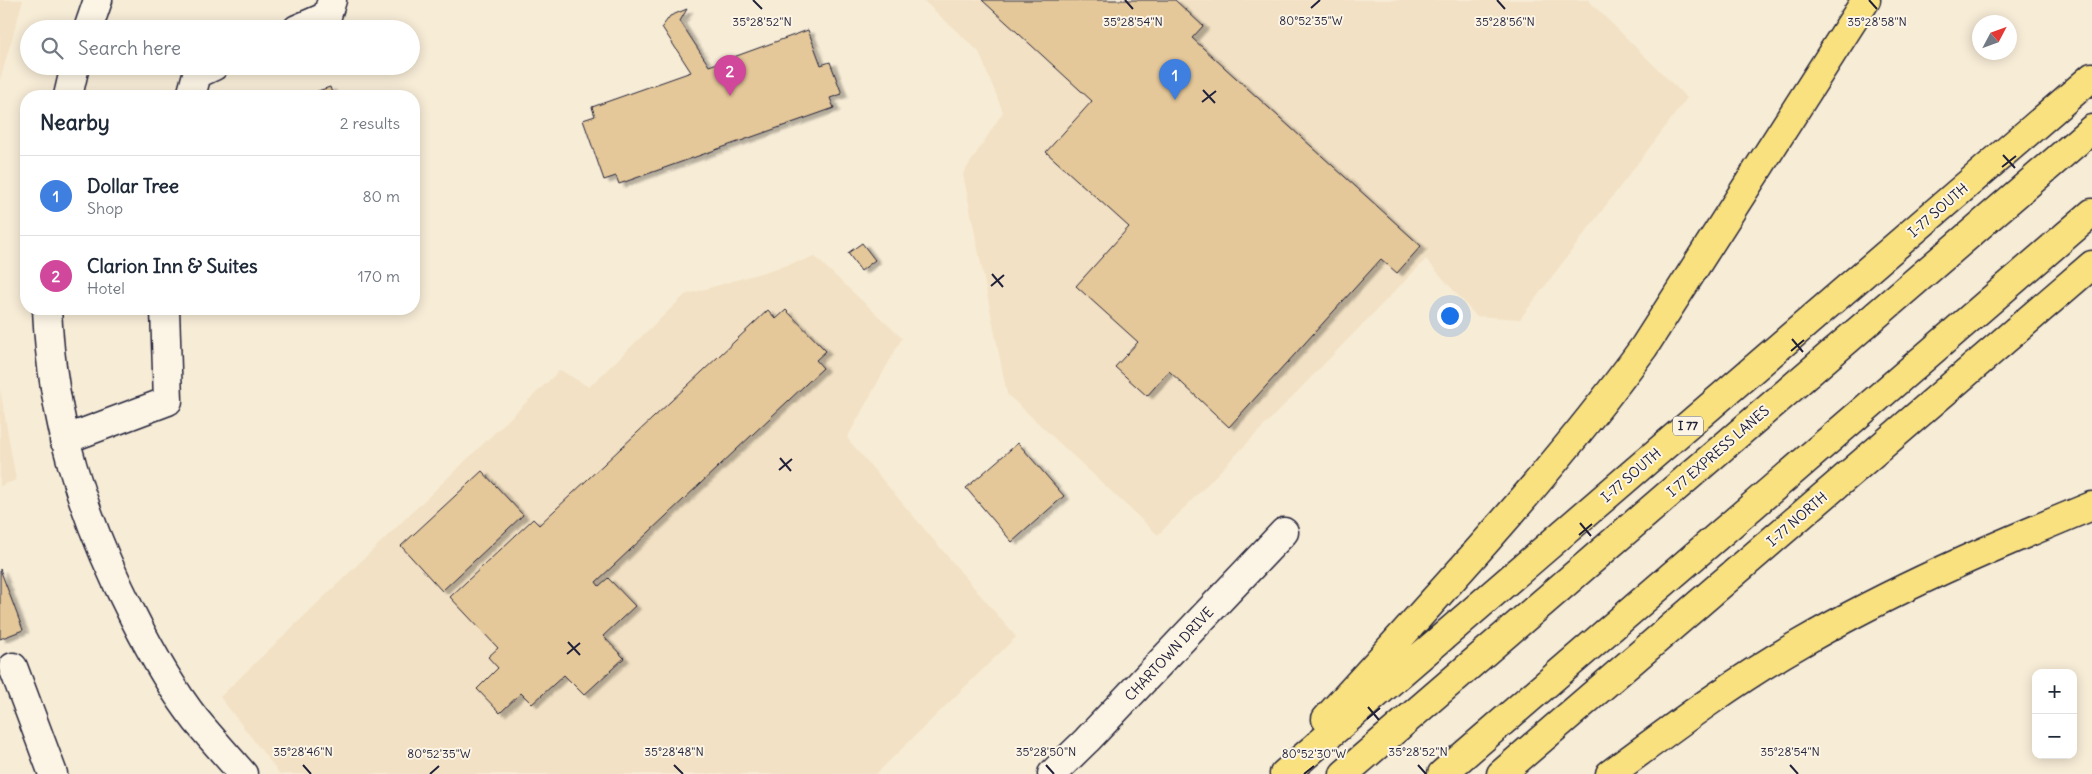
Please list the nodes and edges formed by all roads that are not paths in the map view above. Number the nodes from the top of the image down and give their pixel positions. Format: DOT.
graph roads {
  1 [pos="98,0"];
  2 [pos="332,0"];
  3 [pos="1863,2"];
  4 [pos="91,20"];
  5 [pos="318,20"];
  6 [pos="73,75"];
  7 [pos="197,75"];
  8 [pos="2092,78"];
  9 [pos="69,90"];
  10 [pos="193,90"];
  11 [pos="2092,129"];
  12 [pos="2092,213"];
  13 [pos="2092,265"];
  14 [pos="47,315"];
  15 [pos="165,315"];
  16 [pos="64,440"];
  17 [pos="2092,506"];
  18 [pos="1284,532"];
  19 [pos="13,667"];
  20 [pos="53,774"];
  21 [pos="243,774"];
  22 [pos="1052,774"];
  23 [pos="1276,774"];
  24 [pos="1284,774"];
  25 [pos="1344,774"];
  26 [pos="1442,774"];
  27 [pos="1502,774"];
  28 [pos="1610,774"];
  1 -- 4 [label="street"];
  2 -- 5 [label="street"];
  3 -- 23 [label="highway"];
  6 -- 9 [label="street"];
  7 -- 10 [label="street"];
  8 -- 24 [label="highway, I-77 SOUTH / I 77"];
  11 -- 25 [label="highway, I 77 EXPRESS LANES"];
  12 -- 26 [label="highway"];
  13 -- 27 [label="highway, I-77 NORTH"];
  14 -- 16 [label="street"];
  15 -- 16 [label="street"];
  16 -- 21 [label="street"];
  17 -- 28 [label="highway"];
  18 -- 22 [label="street, CHARTOWN DRIVE"];
  19 -- 20 [label="street"];
}
